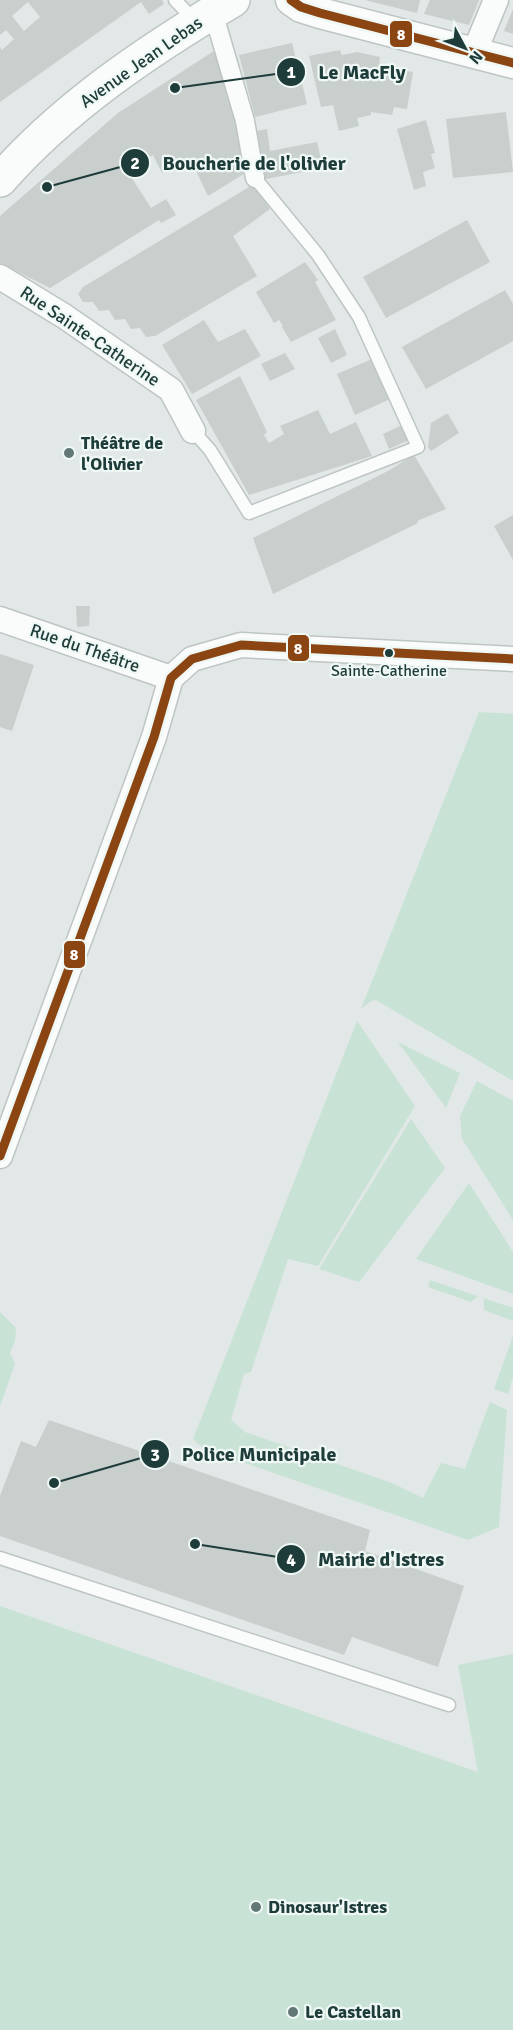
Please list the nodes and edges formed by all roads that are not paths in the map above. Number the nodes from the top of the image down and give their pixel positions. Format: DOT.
graph roads {
  1 [pos="291,0"];
  2 [pos="496,0"];
  3 [pos="204,9"];
  4 [pos="474,53"];
  5 [pos="513,63"];
  6 [pos="255,178"];
  7 [pos="0,180"];
  8 [pos="0,277"];
  9 [pos="193,431"];
  10 [pos="0,619"];
  11 [pos="513,659"];
  12 [pos="171,678"];
  13 [pos="0,1156"];
  14 [pos="0,1558"];
  15 [pos="449,1706"];
  1 -- 4 [label="street"];
  2 -- 4 [label="street"];
  3 -- 6 [label="street"];
  3 -- 7 [label="main road, Avenue Jean Lebas"];
  4 -- 5 [label="street"];
  6 -- 9 [label="lane"];
  8 -- 9 [label="street, Rue Sainte-Catherine"];
  10 -- 12 [label="street, Rue du Théâtre"];
  11 -- 12 [label="street"];
  12 -- 13 [label="street"];
  14 -- 15 [label="lane"];
}
